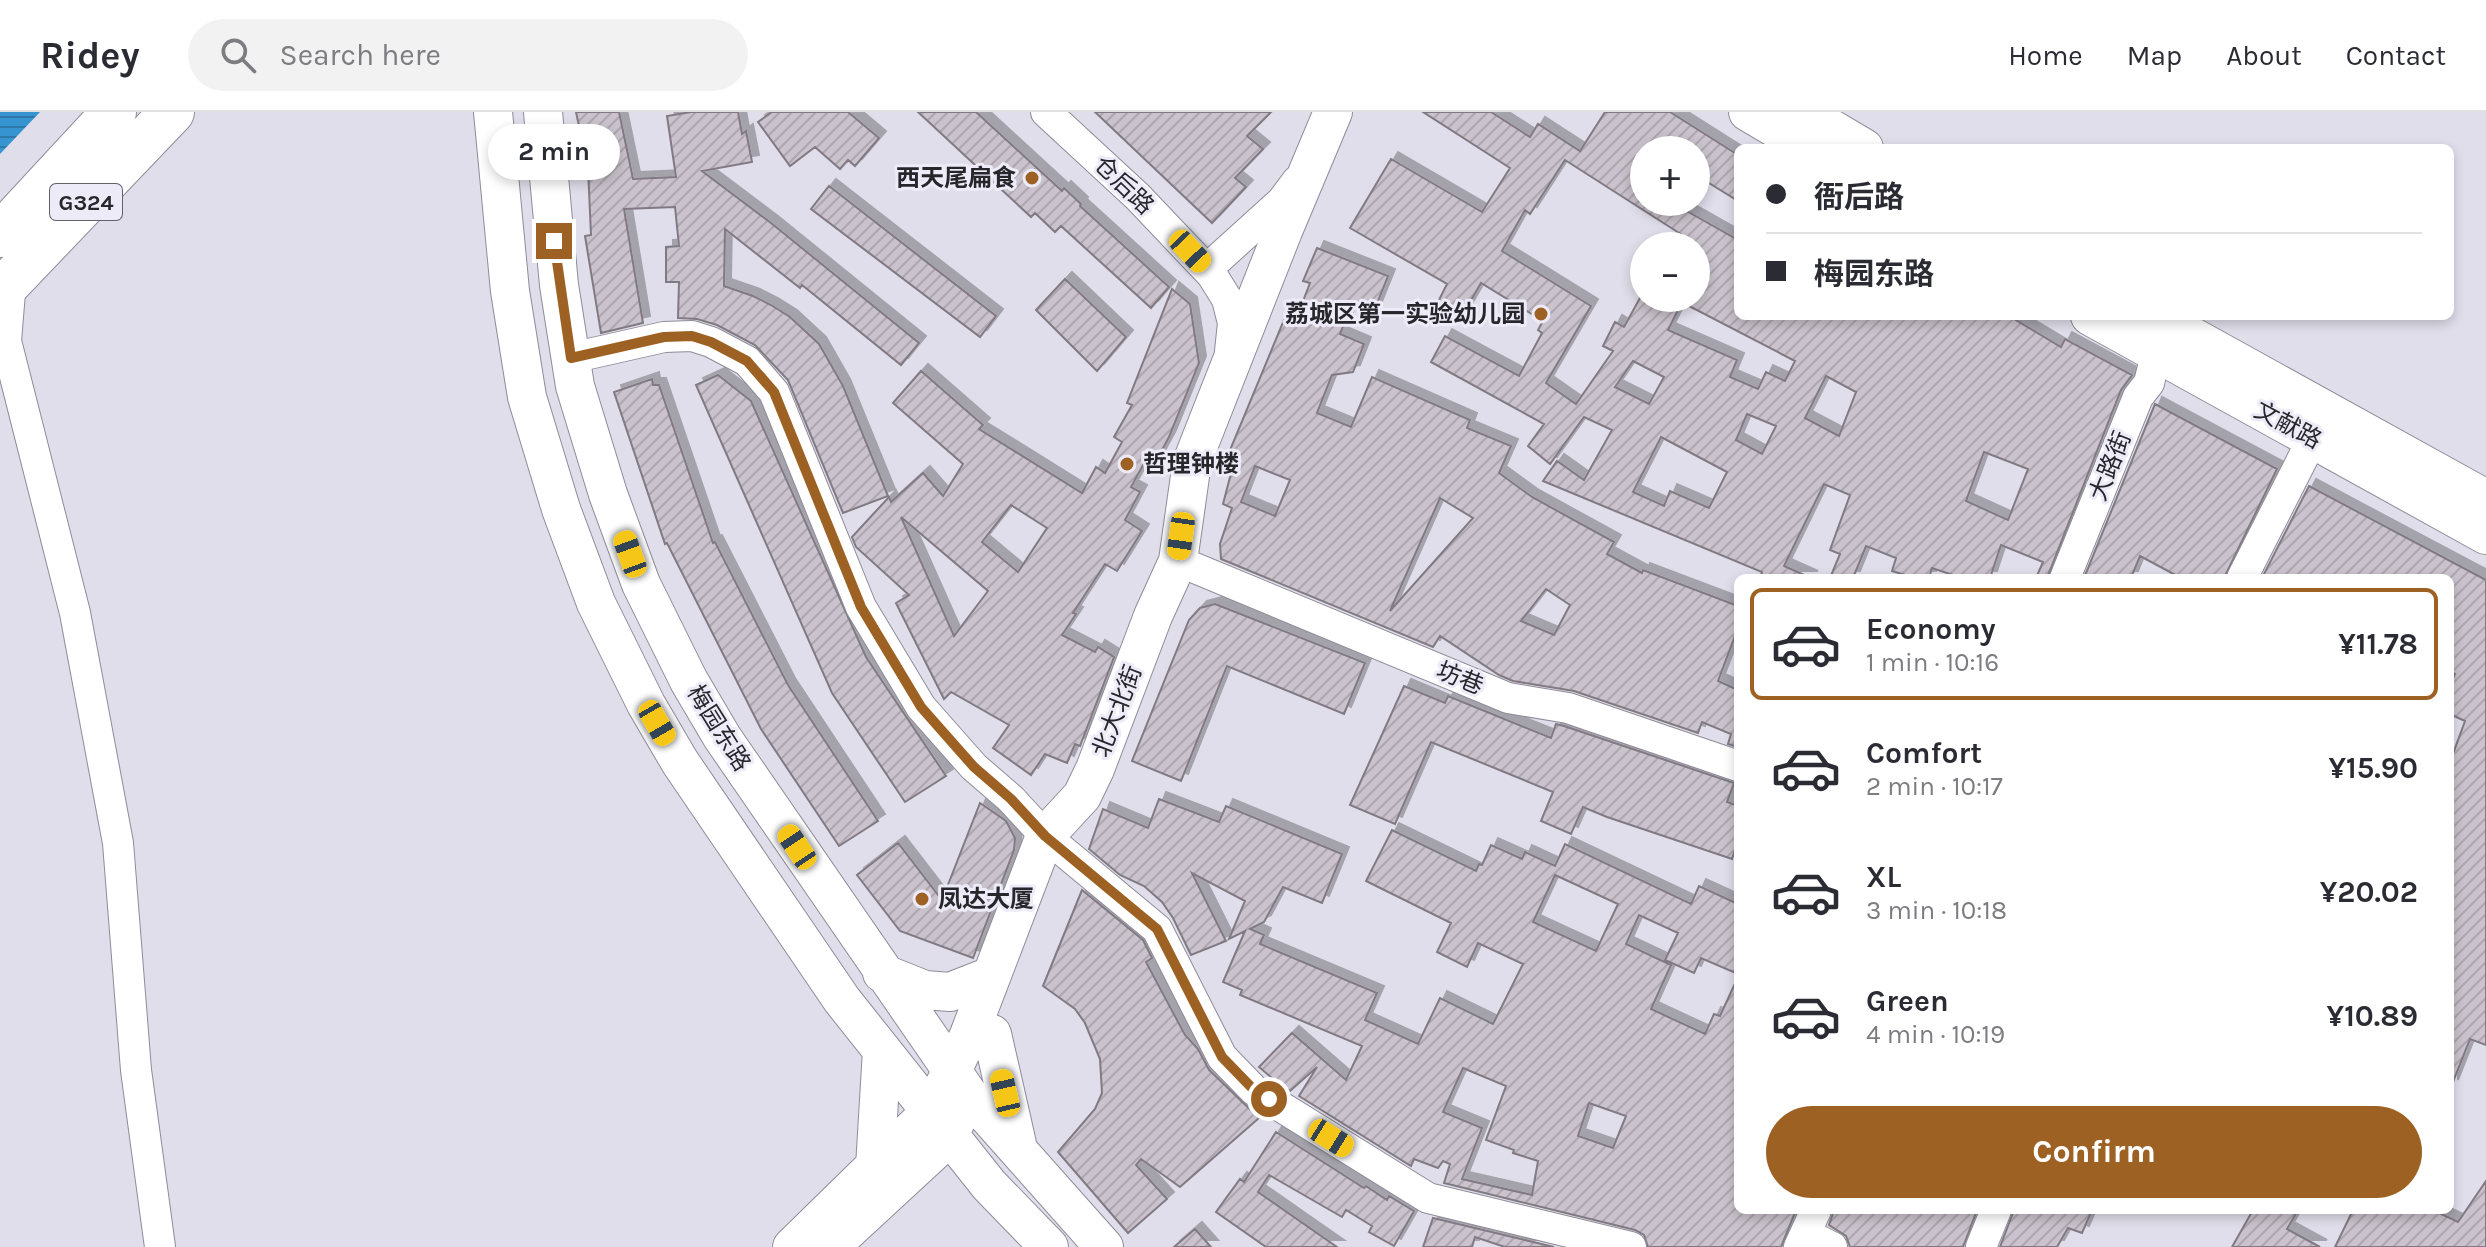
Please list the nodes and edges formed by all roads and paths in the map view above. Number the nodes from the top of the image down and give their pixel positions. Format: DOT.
graph roads {
  1 [pos="114,112"];
  2 [pos="172,112"];
  3 [pos="493,112"];
  4 [pos="543,112"];
  5 [pos="1046,112"];
  6 [pos="1333,112"];
  7 [pos="1358,112"];
  8 [pos="1748,112"];
  9 [pos="1803,112"];
  10 [pos="1802,144"];
  11 [pos="1857,144"];
  12 [pos="1312,160"];
  13 [pos="0,235"];
  14 [pos="1207,269"];
  15 [pos="6,286"];
  16 [pos="2097,320"];
  17 [pos="2162,320"];
  18 [pos="2156,355"];
  19 [pos="571,358"];
  20 [pos="1224,383"];
  21 [pos="2313,438"];
  22 [pos="2486,499"];
  23 [pos="2486,535"];
  24 [pos="1190,566"];
  25 [pos="2067,574"];
  26 [pos="2244,574"];
  27 [pos="1734,765"];
  28 [pos="1054,844"];
  29 [pos="882,973"];
  30 [pos="991,976"];
  31 [pos="992,1034"];
  32 [pos="882,1050"];
  33 [pos="961,1082"];
  34 [pos="939,1125"];
  35 [pos="1019,1151"];
  36 [pos="892,1170"];
  37 [pos="989,1185"];
  38 [pos="1994,1214"];
  39 [pos="160,1247"];
  40 [pos="792,1247"];
  41 [pos="830,1247"];
  42 [pos="1049,1247"];
  43 [pos="1104,1247"];
  44 [pos="1631,1247"];
  45 [pos="1981,1247"];
  1 -- 13 [label="highway, G324"];
  2 -- 15 [label="highway, G324"];
  3 -- 32 [label="main road, 梅园东路"];
  4 -- 19 [label="main road, 梅园东路"];
  5 -- 14 [label="street, 仓后路"];
  6 -- 12 [label="main road, 北大北街"];
  7 -- 24 [label="main road, 北大北街"];
  8 -- 10 [label="main road"];
  9 -- 11 [label="main road"];
  12 -- 14 [label="street"];
  12 -- 20 [label="main road, 北大北街"];
  14 -- 20 [label="street, 仓后路"];
  15 -- 39 [label="street"];
  16 -- 18 [label="main road, 文献路"];
  17 -- 22 [label="main road, 文献路"];
  18 -- 21 [label="main road, 文献路"];
  18 -- 25 [label="street, 大路街"];
  19 -- 28 [label="street"];
  19 -- 29 [label="main road, 梅园东路"];
  20 -- 28 [label="main road, 北大北街"];
  21 -- 23 [label="main road, 文献路"];
  21 -- 26 [label="street"];
  24 -- 27 [label="street, 坊巷"];
  24 -- 28 [label="main road, 北大北街"];
  28 -- 30 [label="main road, 北大北街"];
  28 -- 31 [label="main road, 北大北街"];
  28 -- 44 [label="street"];
  29 -- 30 [label="main road"];
  29 -- 33 [label="main road, 梅园东路"];
  30 -- 33 [label="main road, 北大北街"];
  31 -- 33 [label="main road, 北大北街"];
  31 -- 35 [label="main road"];
  32 -- 34 [label="main road, 梅园东路"];
  32 -- 36 [label="main road"];
  33 -- 34 [label="main road, 北大北街"];
  33 -- 35 [label="main road, 梅园东路"];
  34 -- 36 [label="main road, 北大北街"];
  34 -- 37 [label="main road, 梅园东路"];
  35 -- 43 [label="main road, 梅园东路"];
  36 -- 37 [label="main road"];
  36 -- 40 [label="main road, 北大北街"];
  36 -- 41 [label="main road, 北大北街"];
  37 -- 42 [label="main road, 梅园东路"];
  38 -- 45 [label="street"];
}
